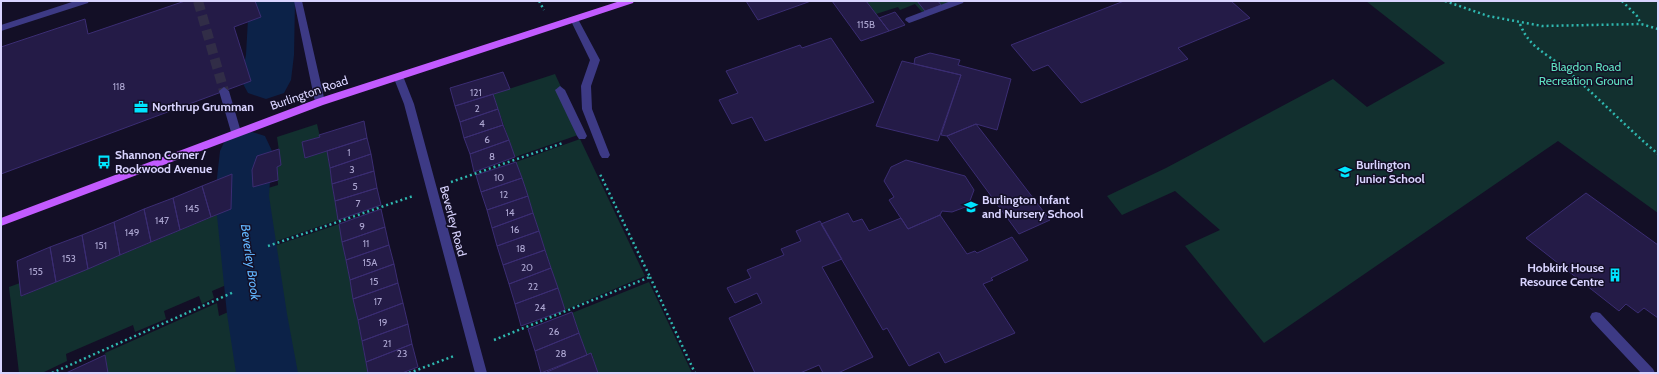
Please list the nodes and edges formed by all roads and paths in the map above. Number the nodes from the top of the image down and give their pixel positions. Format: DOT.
graph roads {
  1 [pos="85,1"];
  2 [pos="298,1"];
  3 [pos="630,1"];
  4 [pos="960,1"];
  5 [pos="1444,1"];
  6 [pos="1622,1"];
  7 [pos="574,19"];
  8 [pos="909,20"];
  9 [pos="1520,23"];
  10 [pos="1641,24"];
  11 [pos="1658,24"];
  12 [pos="1,28"];
  13 [pos="1657,28"];
  14 [pos="398,76"];
  15 [pos="560,90"];
  16 [pos="224,91"];
  17 [pos="320,102"];
  18 [pos="236,132"];
  19 [pos="582,136"];
  20 [pos="1658,154"];
  21 [pos="605,155"];
  22 [pos="598,170"];
  23 [pos="431,189"];
  24 [pos="1,222"];
  25 [pos="268,246"];
  26 [pos="650,277"];
  27 [pos="234,292"];
  28 [pos="1596,317"];
  29 [pos="474,348"];
  30 [pos="52,373"];
  31 [pos="410,373"];
  32 [pos="481,373"];
  33 [pos="695,373"];
  34 [pos="1649,373"];
  1 -- 12 [label="street"];
  2 -- 17 [label="street"];
  3 -- 7 [label="main road, Burlington Road"];
  4 -- 8 [label="street"];
  5 -- 9 [label="path"];
  6 -- 10 [label="path"];
  7 -- 14 [label="main road, Burlington Road"];
  7 -- 21 [label="street"];
  9 -- 10 [label="path"];
  9 -- 20 [label="path"];
  10 -- 13 [label="path"];
  11 -- 13 [label="path"];
  14 -- 17 [label="main road, Burlington Road"];
  14 -- 23 [label="street, Beverley Road"];
  15 -- 19 [label="street"];
  16 -- 18 [label="street"];
  17 -- 18 [label="main road, Burlington Road"];
  18 -- 24 [label="main road, Burlington Road"];
  19 -- 23 [label="path"];
  22 -- 26 [label="path"];
  23 -- 25 [label="path"];
  23 -- 29 [label="street, Beverley Road"];
  26 -- 29 [label="path"];
  26 -- 33 [label="path"];
  27 -- 30 [label="path"];
  28 -- 34 [label="street"];
  29 -- 31 [label="path"];
  29 -- 32 [label="street, Beverley Road"];
}
